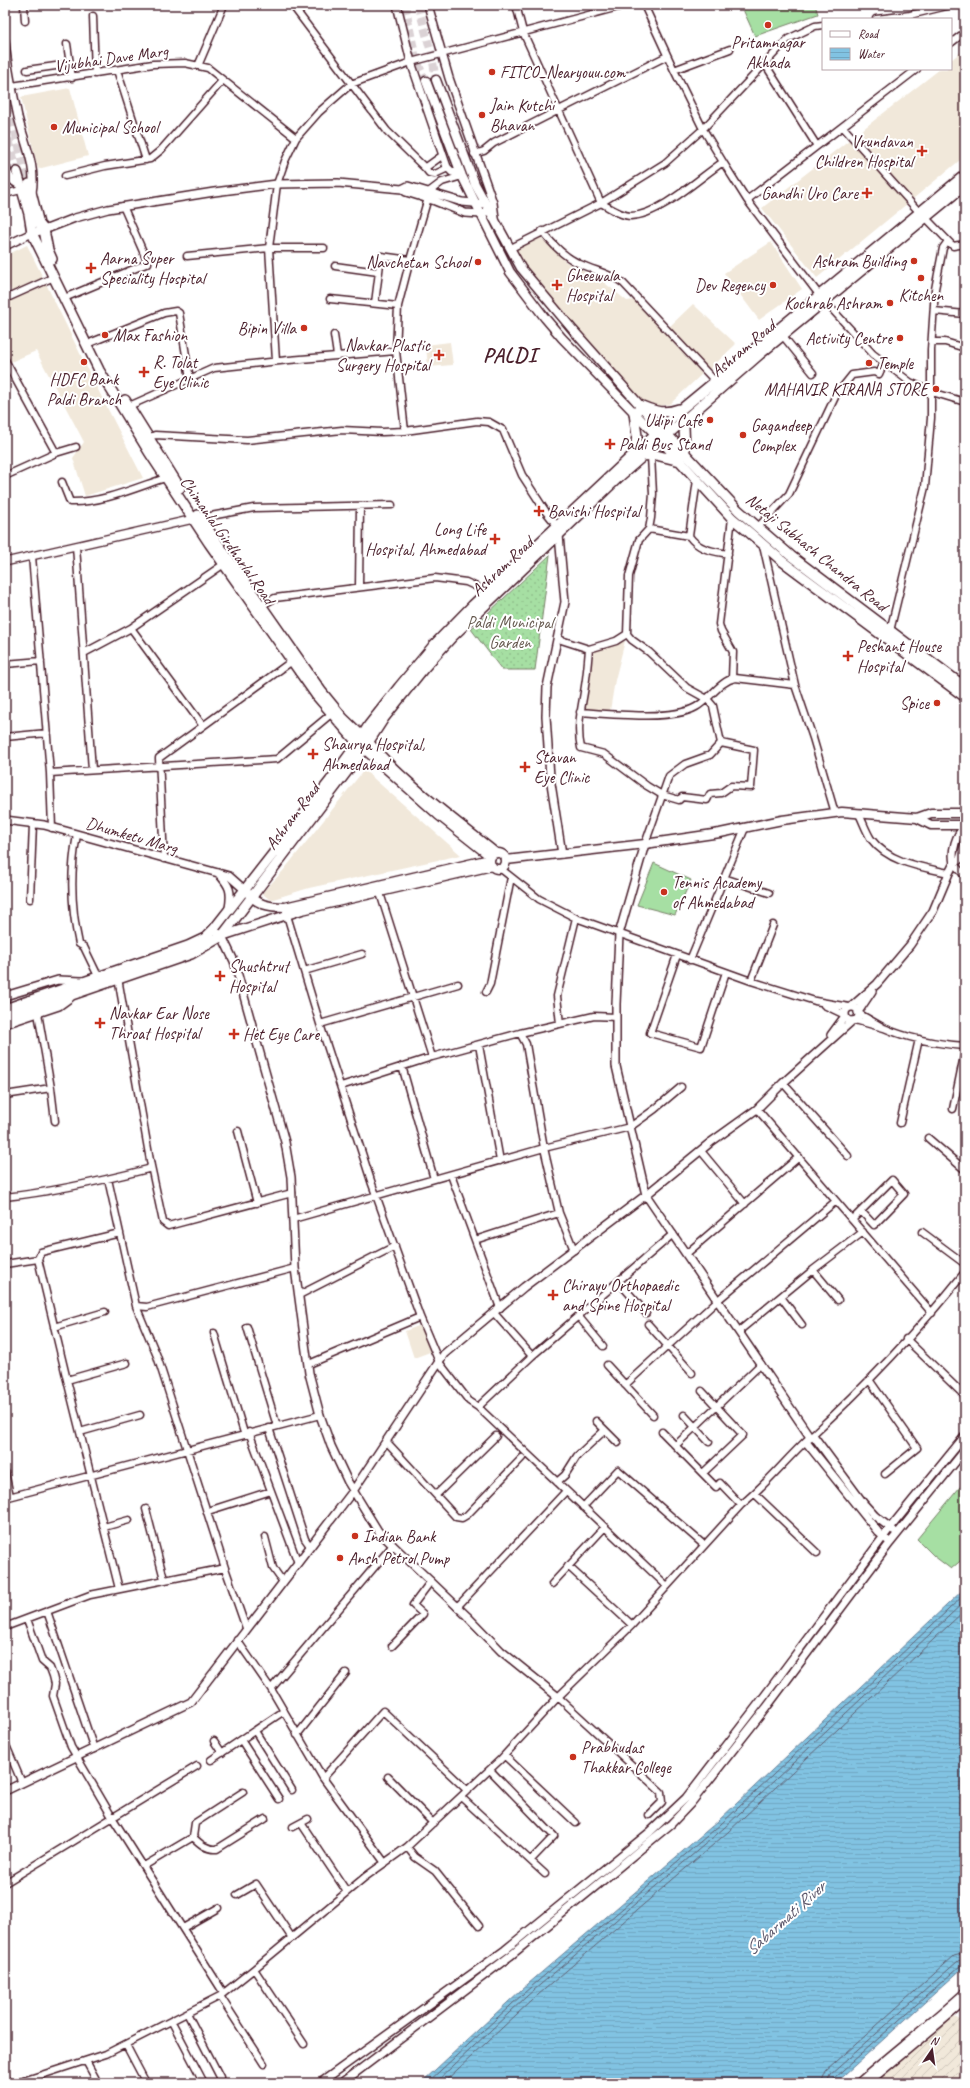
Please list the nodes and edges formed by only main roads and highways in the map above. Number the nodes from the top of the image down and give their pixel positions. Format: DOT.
graph roads {
  1 [pos="436,80"];
  2 [pos="426,81"];
  3 [pos="17,172"];
  4 [pos="965,175"];
  5 [pos="965,185"];
  6 [pos="25,188"];
  7 [pos="483,209"];
  8 [pos="923,216"];
  9 [pos="823,298"];
  10 [pos="642,406"];
  11 [pos="687,410"];
  12 [pos="634,413"];
  13 [pos="661,434"];
  14 [pos="642,455"];
  15 [pos="683,457"];
  16 [pos="196,519"];
  17 [pos="558,531"];
  18 [pos="961,684"];
  19 [pos="965,697"];
  20 [pos="363,743"];
  21 [pos="965,816"];
  22 [pos="916,818"];
  23 [pos="965,826"];
  24 [pos="492,859"];
  25 [pos="506,860"];
  26 [pos="246,891"];
  27 [pos="252,898"];
  28 [pos="286,911"];
  29 [pos="214,929"];
  30 [pos="222,936"];
  31 [pos="62,994"];
  32 [pos="5,1009"];
  33 [pos="5,1018"];
  34 [pos="965,1992"];
  35 [pos="965,2001"];
  36 [pos="859,2083"];
  37 [pos="866,2083"];
  1 -- 7 [label="main road, Netaji Subhash Chandra Road"];
  2 -- 7 [label="main road"];
  3 -- 6 [label="main road"];
  4 -- 8 [label="main road, Ashram Road"];
  5 -- 8 [label="main road, Ashram Road"];
  6 -- 16 [label="main road, Chimanlal Girdharlal Road"];
  6 -- 16 [label="main road, Chimanlal Girdharlal Road"];
  7 -- 10 [label="main road, Netaji Subhash Chandra Road"];
  7 -- 12 [label="main road"];
  8 -- 9 [label="main road, Ashram Road"];
  9 -- 11 [label="main road, Ashram Road"];
  9 -- 11 [label="main road, Ashram Road"];
  10 -- 11 [label="main road"];
  10 -- 12 [label="main road"];
  10 -- 13 [label="main road, Netaji Subhash Chandra Road"];
  11 -- 13 [label="main road, Ashram Road"];
  11 -- 15 [label="main road"];
  12 -- 13 [label="main road"];
  12 -- 14 [label="main road"];
  13 -- 14 [label="main road, Ashram Road"];
  13 -- 15 [label="main road, Netaji Subhash Chandra Road"];
  14 -- 15 [label="main road"];
  14 -- 17 [label="main road, Ashram Road"];
  15 -- 18 [label="main road, Netaji Subhash Chandra Road"];
  15 -- 18 [label="main road, Netaji Subhash Chandra Road"];
  16 -- 20 [label="main road, Chimanlal Girdharlal Road"];
  16 -- 20 [label="main road, Chimanlal Girdharlal Road"];
  17 -- 20 [label="main road, Ashram Road"];
  17 -- 20 [label="main road, Ashram Road"];
  18 -- 19 [label="main road, Netaji Subhash Chandra Road"];
  20 -- 24 [label="main road, Chimanlal Girdharlal Road"];
  20 -- 26 [label="main road, Ashram Road"];
  20 -- 27 [label="main road, Ashram Road"];
  21 -- 22 [label="main road"];
  22 -- 23 [label="main road"];
  22 -- 25 [label="main road"];
  24 -- 25 [label="main road, Chimanlal Girdharlal Road"];
  24 -- 25 [label="main road"];
  24 -- 28 [label="main road"];
  24 -- 28 [label="main road"];
  26 -- 27 [label="main road"];
  26 -- 29 [label="main road, Ashram Road"];
  27 -- 28 [label="main road"];
  27 -- 30 [label="main road, Ashram Road"];
  28 -- 30 [label="main road"];
  29 -- 30 [label="main road"];
  29 -- 31 [label="main road, Ashram Road"];
  30 -- 31 [label="main road, Ashram Road"];
  31 -- 32 [label="main road"];
  31 -- 33 [label="main road"];
  34 -- 36 [label="main road"];
  35 -- 37 [label="main road"];
}
